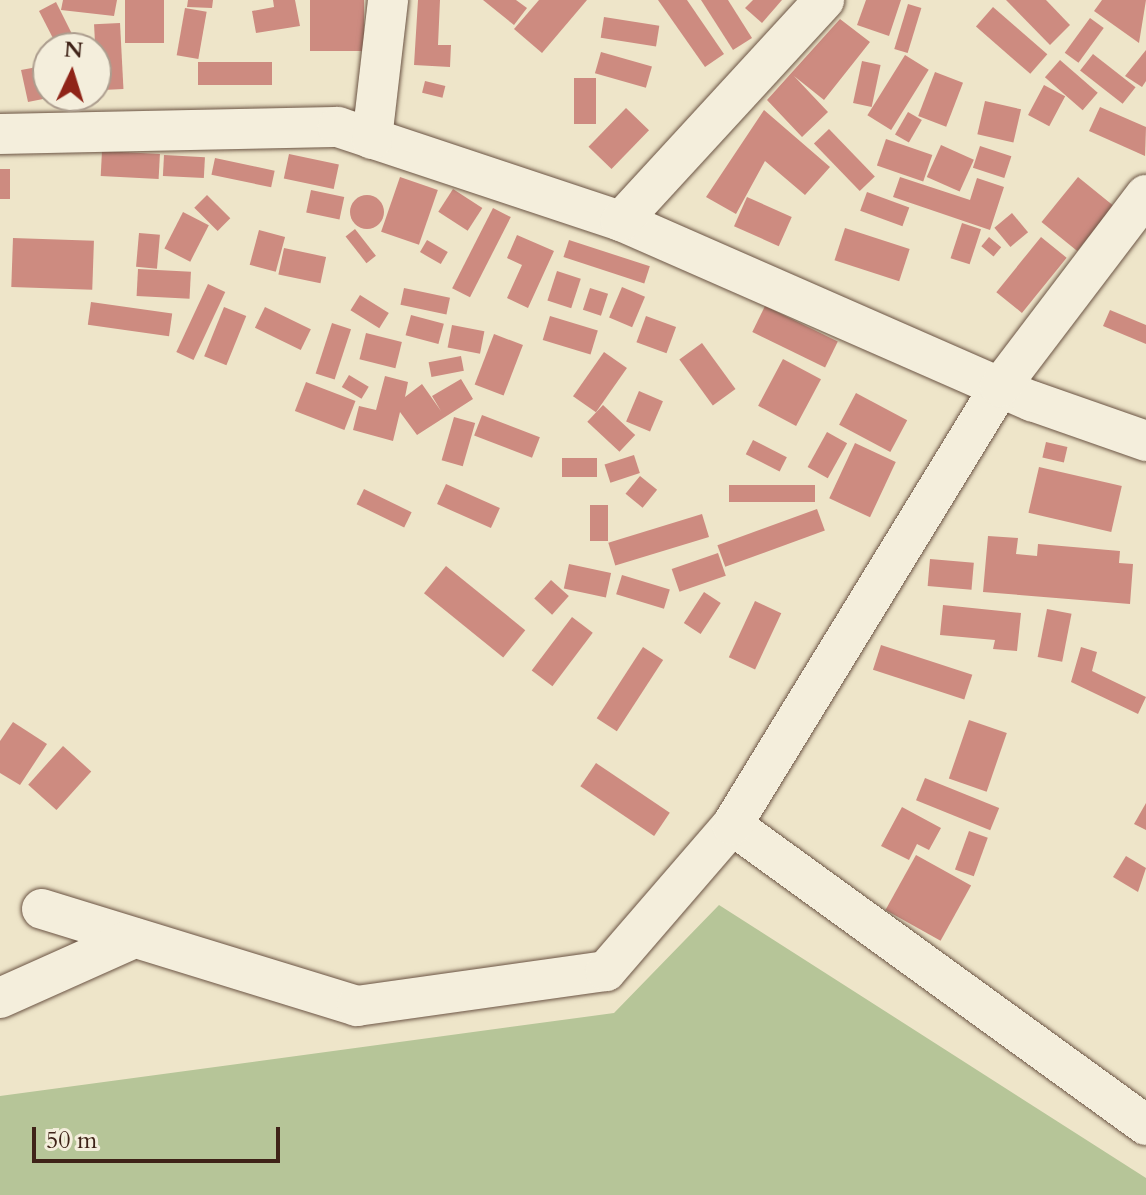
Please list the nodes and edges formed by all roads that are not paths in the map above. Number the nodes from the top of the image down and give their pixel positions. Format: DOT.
graph roads {
  1 [pos="388,0"];
  2 [pos="824,0"];
  3 [pos="0,134"];
  4 [pos="372,139"];
  5 [pos="1146,195"];
  6 [pos="621,221"];
  7 [pos="1000,387"];
  8 [pos="1146,441"];
  9 [pos="732,825"];
  10 [pos="42,909"];
  11 [pos="134,938"];
  12 [pos="0,998"];
  13 [pos="1146,1125"];
  1 -- 4 [label="street"];
  2 -- 6 [label="street"];
  3 -- 4 [label="street"];
  4 -- 6 [label="street"];
  5 -- 7 [label="street"];
  6 -- 7 [label="street"];
  7 -- 8 [label="street"];
  7 -- 9 [label="street"];
  9 -- 11 [label="street"];
  9 -- 13 [label="street"];
  10 -- 11 [label="street"];
  11 -- 12 [label="street"];
}
